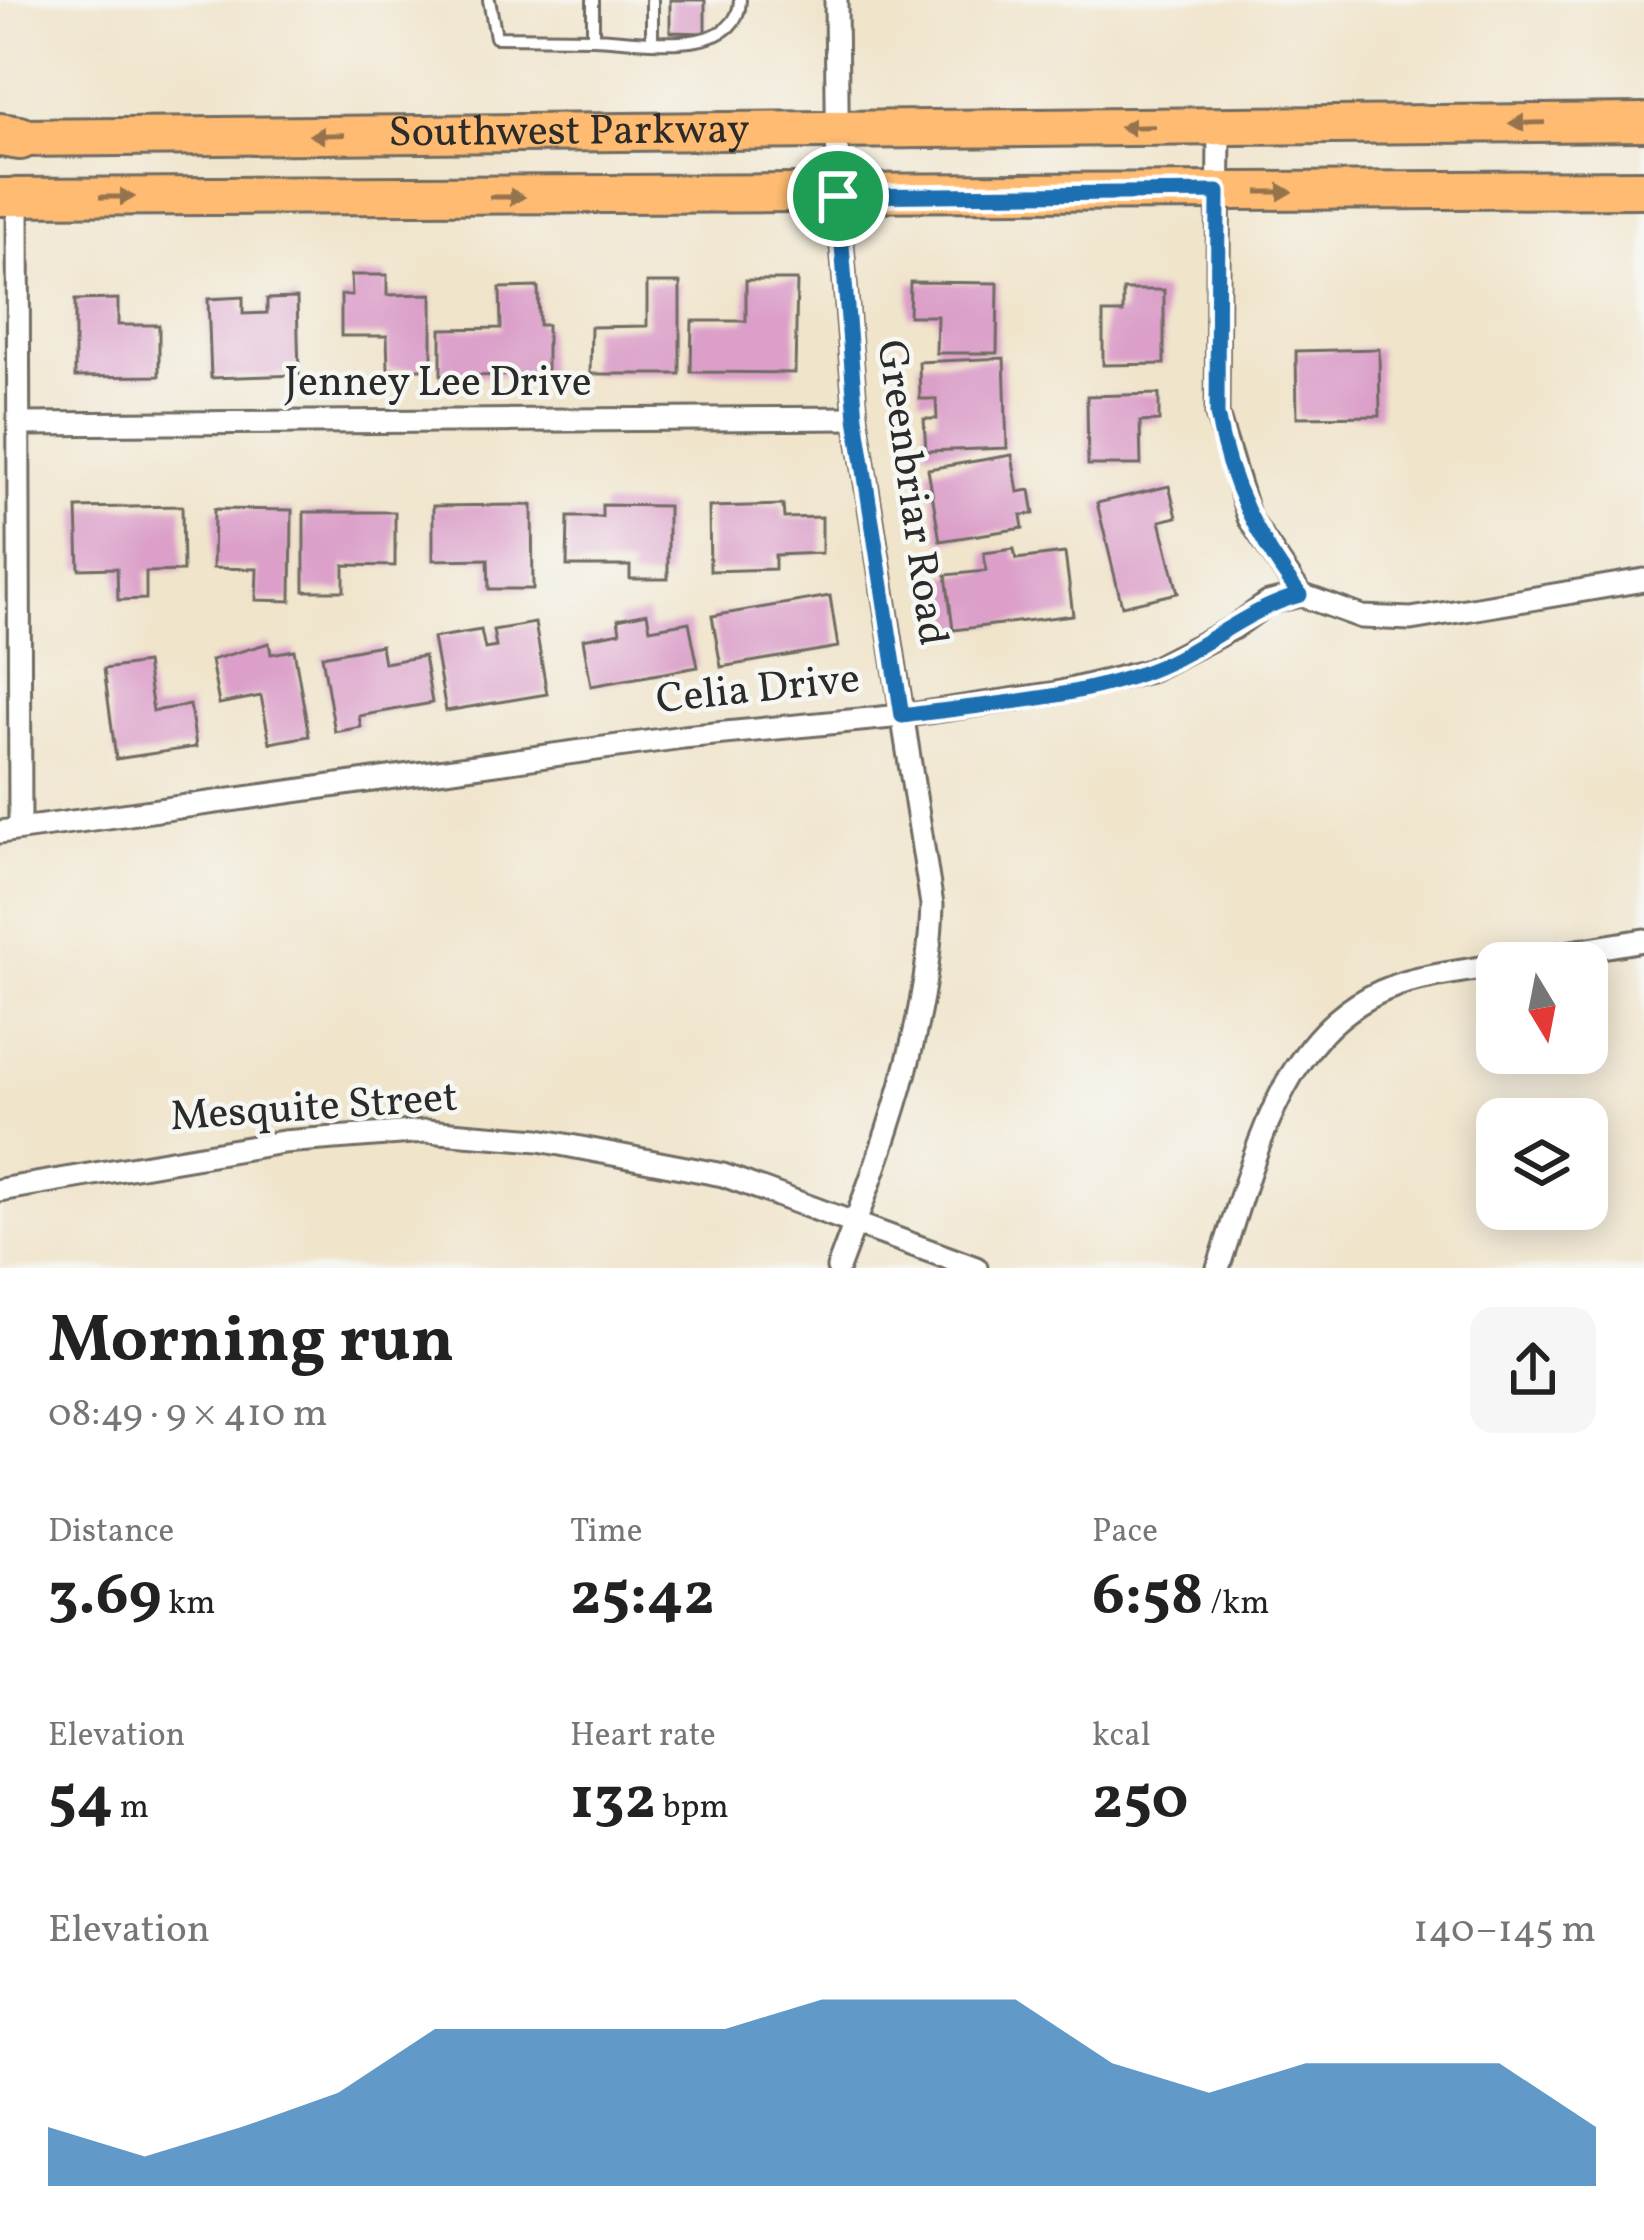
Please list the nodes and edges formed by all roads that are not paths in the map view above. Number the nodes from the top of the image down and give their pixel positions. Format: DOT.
graph roads {
  1 [pos="489,0"];
  2 [pos="593,0"];
  3 [pos="652,0"];
  4 [pos="740,0"];
  5 [pos="836,0"];
  6 [pos="592,38"];
  7 [pos="652,39"];
  8 [pos="1644,122"];
  9 [pos="1219,126"];
  10 [pos="836,130"];
  11 [pos="403,134"];
  12 [pos="7,137"];
  13 [pos="1644,189"];
  14 [pos="1218,192"];
  15 [pos="838,196"];
  16 [pos="9,197"];
  17 [pos="401,198"];
  18 [pos="856,418"];
  19 [pos="20,424"];
  20 [pos="1644,580"];
  21 [pos="1300,595"];
  22 [pos="902,716"];
  23 [pos="10,830"];
  24 [pos="1644,940"];
  25 [pos="1608,946"];
  26 [pos="1476,969"];
  27 [pos="0,1190"];
  28 [pos="856,1221"];
  29 [pos="838,1268"];
  30 [pos="976,1268"];
  31 [pos="1218,1268"];
  1 -- 6 [label="lane"];
  2 -- 6 [label="lane"];
  3 -- 7 [label="lane"];
  4 -- 7 [label="lane"];
  5 -- 10 [label="street, Greenbriar Road"];
  6 -- 7 [label="lane"];
  8 -- 9 [label="main road, Southwest Parkway, one-way"];
  9 -- 10 [label="main road, Southwest Parkway, one-way"];
  9 -- 14 [label="street"];
  10 -- 11 [label="main road, Southwest Parkway"];
  10 -- 15 [label="street, Greenbriar Road"];
  11 -- 12 [label="main road, Southwest Parkway, one-way"];
  11 -- 17 [label="main road"];
  14 -- 13 [label="main road, Southwest Parkway, one-way"];
  14 -- 15 [label="main road, Southwest Parkway"];
  14 -- 21 [label="street"];
  17 -- 15 [label="main road, Southwest Parkway, one-way"];
  15 -- 18 [label="street, Greenbriar Road"];
  16 -- 17 [label="main road, Southwest Parkway, one-way"];
  16 -- 19 [label="street"];
  18 -- 19 [label="street, Jenney Lee Drive"];
  18 -- 22 [label="street, Greenbriar Road"];
  19 -- 23 [label="street"];
  20 -- 21 [label="street"];
  21 -- 22 [label="street, Celia Drive"];
  22 -- 23 [label="street, Celia Drive"];
  22 -- 28 [label="street, Greenbriar Road"];
  24 -- 25 [label="street"];
  26 -- 31 [label="street"];
  27 -- 28 [label="street, Mesquite Street"];
  28 -- 29 [label="street, Greenbriar Road"];
  28 -- 30 [label="street, Mesquite Street"];
}
